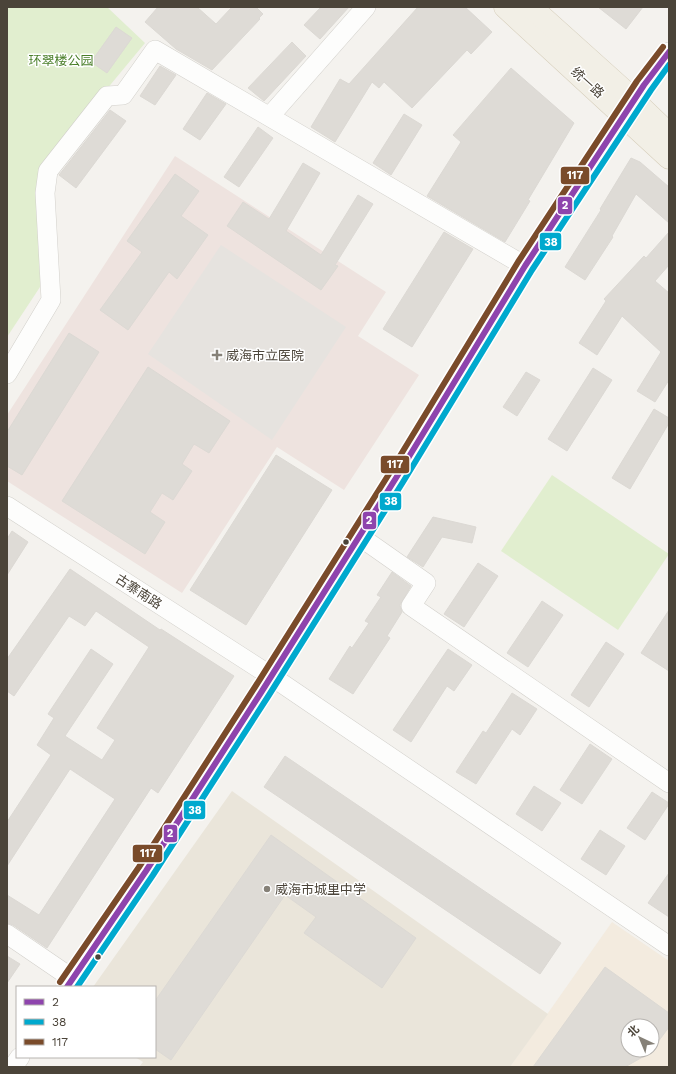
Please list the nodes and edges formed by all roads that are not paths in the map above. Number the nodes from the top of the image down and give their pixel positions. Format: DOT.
graph roads {
  1 [pos="366,7"];
  2 [pos="505,7"];
  3 [pos="531,7"];
  4 [pos="669,52"];
  5 [pos="629,108"];
  6 [pos="270,116"];
  7 [pos="669,134"];
  8 [pos="669,158"];
  9 [pos="526,266"];
  10 [pos="7,374"];
  11 [pos="7,506"];
  12 [pos="359,536"];
  13 [pos="271,676"];
  14 [pos="669,783"];
  15 [pos="7,934"];
  16 [pos="669,946"];
  17 [pos="70,983"];
  18 [pos="19,1058"];
  19 [pos="13,1067"];
  1 -- 6 [label="street"];
  2 -- 5 [label="main road, 统一路"];
  3 -- 5 [label="main road, 统一路"];
  4 -- 5 [label="street"];
  5 -- 7 [label="main road, 统一路"];
  5 -- 8 [label="main road, 统一路"];
  5 -- 9 [label="street"];
  6 -- 9 [label="street"];
  6 -- 10 [label="street"];
  9 -- 12 [label="street"];
  11 -- 13 [label="street, 古寨南路"];
  12 -- 13 [label="street"];
  12 -- 14 [label="street"];
  13 -- 16 [label="street, 古寨南路"];
  13 -- 17 [label="street"];
  15 -- 17 [label="street"];
  18 -- 19 [label="street"];
}
